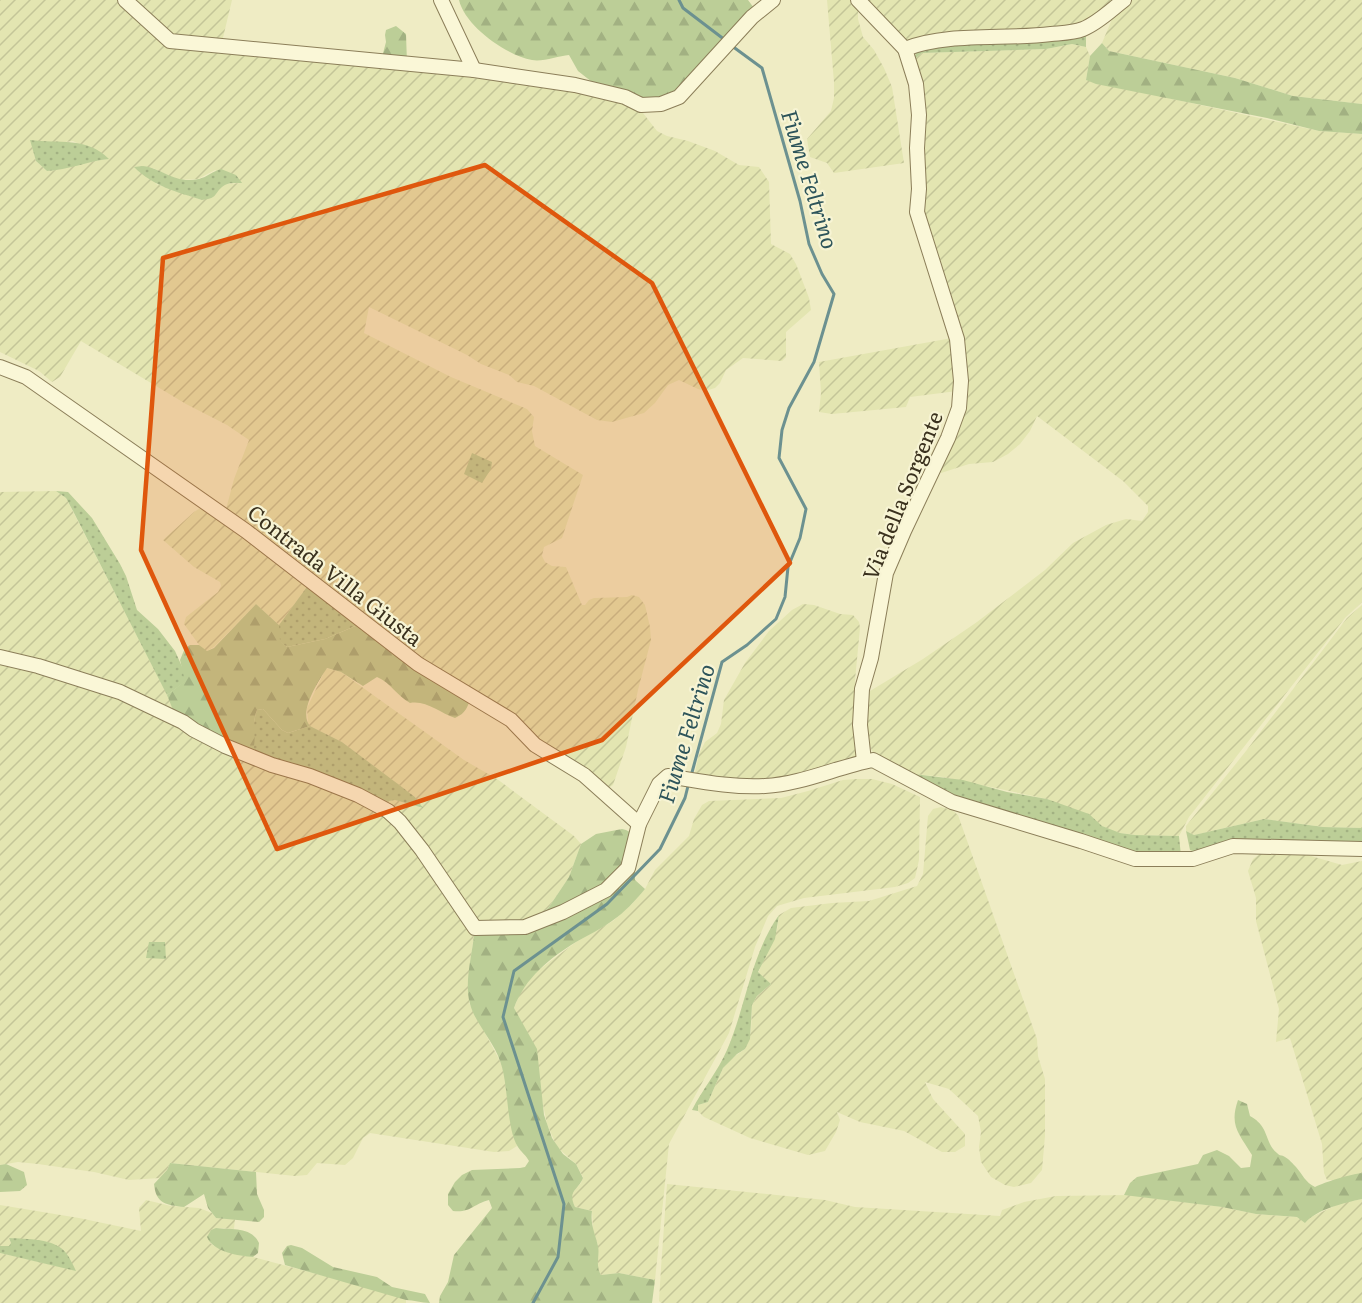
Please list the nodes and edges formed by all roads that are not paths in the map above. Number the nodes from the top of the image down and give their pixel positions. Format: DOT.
graph roads {
  1 [pos="125,0"];
  2 [pos="441,0"];
  3 [pos="773,0"];
  4 [pos="858,0"];
  5 [pos="1124,0"];
  6 [pos="905,49"];
  7 [pos="474,70"];
  8 [pos="0,367"];
  9 [pos="0,657"];
  10 [pos="864,761"];
  11 [pos="639,824"];
  12 [pos="1362,849"];
  1 -- 7 [label="street"];
  2 -- 7 [label="street"];
  3 -- 7 [label="street"];
  4 -- 6 [label="street"];
  5 -- 6 [label="street"];
  6 -- 10 [label="street, Via della Sorgente"];
  8 -- 11 [label="street, Contrada Villa Giusta"];
  9 -- 11 [label="street"];
  10 -- 11 [label="street"];
  10 -- 12 [label="street"];
}
